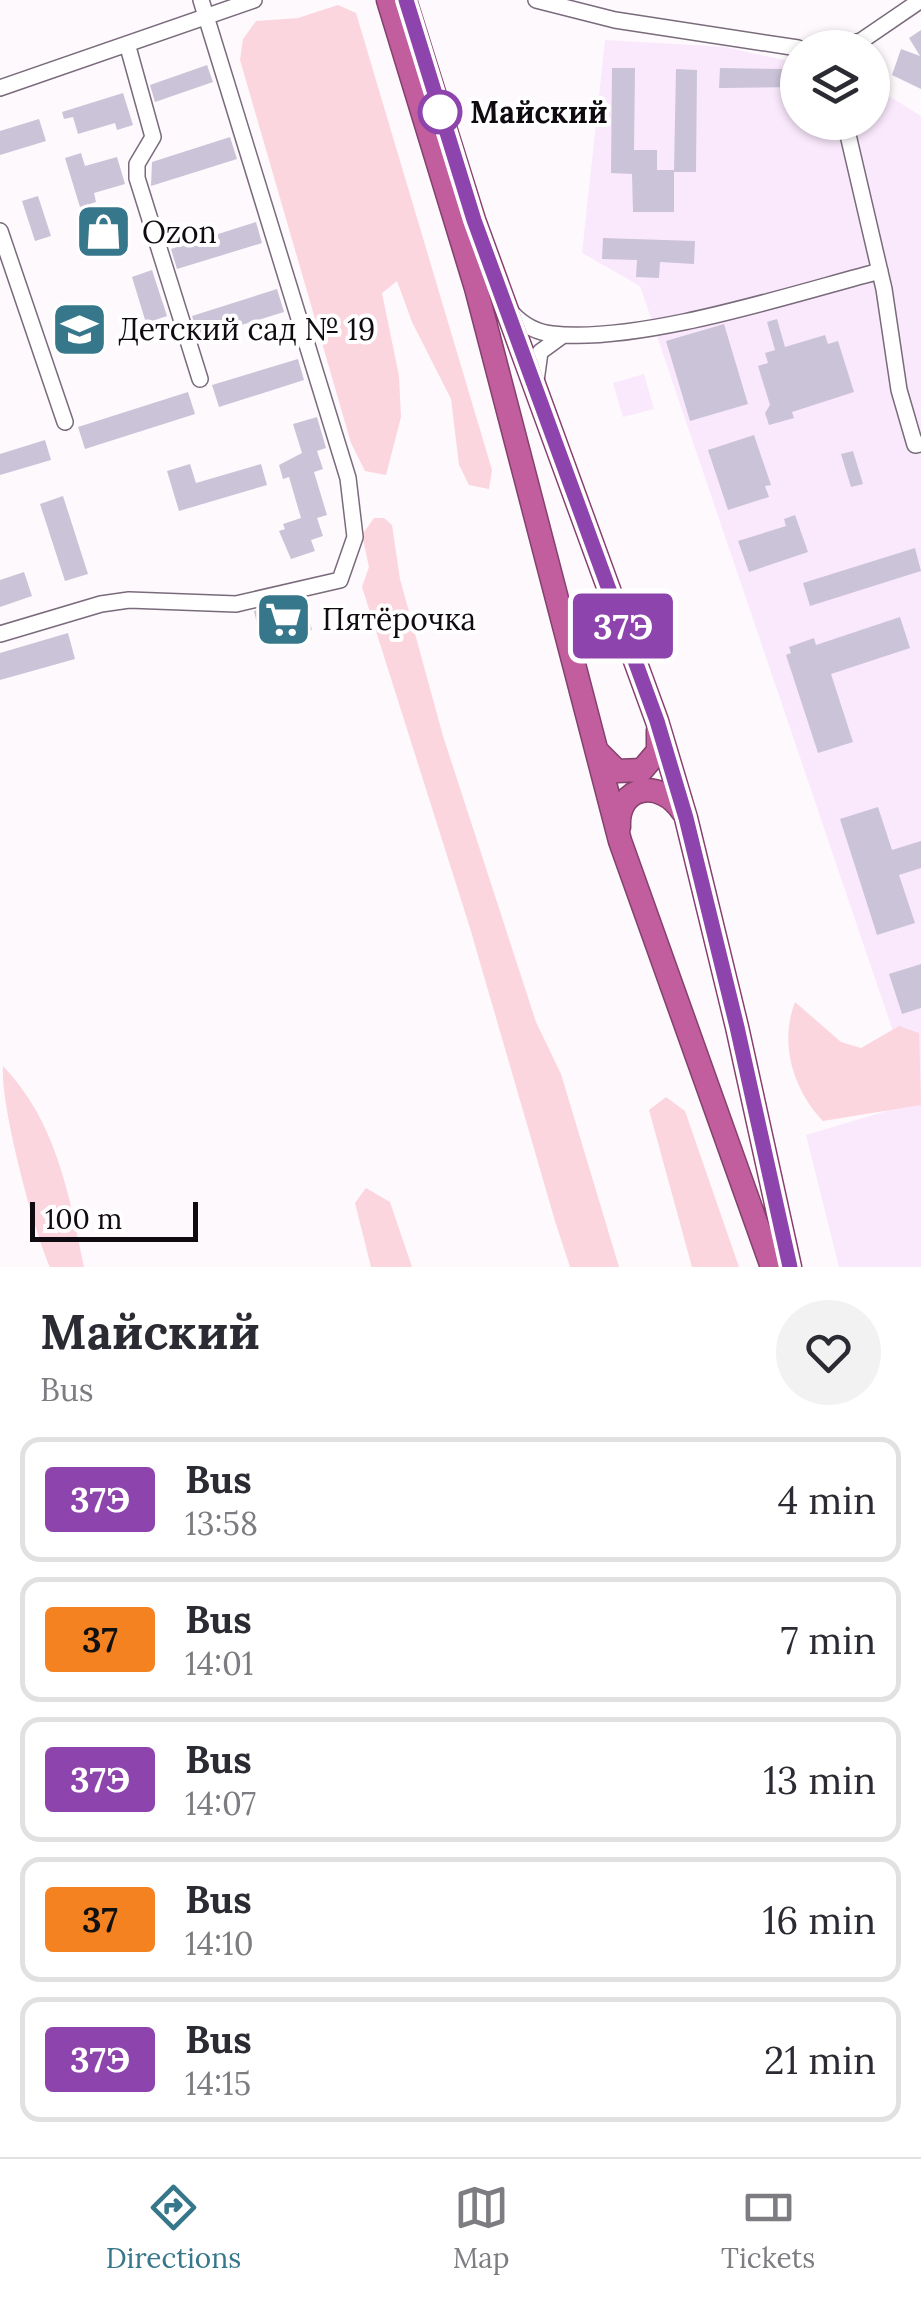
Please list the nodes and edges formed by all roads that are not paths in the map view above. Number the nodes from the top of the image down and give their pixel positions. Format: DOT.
graph roads {
  1 [pos="201,0"];
  2 [pos="254,0"];
  3 [pos="418,0"];
  4 [pos="536,0"];
  5 [pos="921,0"];
  6 [pos="392,3"];
  7 [pos="207,16"];
  8 [pos="414,28"];
  9 [pos="877,30"];
  10 [pos="780,45"];
  11 [pos="128,47"];
  12 [pos="0,88"];
  13 [pos="849,140"];
  14 [pos="0,231"];
  15 [pos="880,271"];
  16 [pos="501,297"];
  17 [pos="566,335"];
  18 [pos="200,379"];
  19 [pos="536,388"];
  20 [pos="65,422"];
  21 [pos="921,444"];
  22 [pos="0,634"];
  23 [pos="657,721"];
  24 [pos="593,745"];
  25 [pos="686,818"];
  26 [pos="620,841"];
  27 [pos="772,1267"];
  28 [pos="790,1267"];
  1 -- 7 [label="street"];
  2 -- 7 [label="street"];
  3 -- 8 [label="street"];
  4 -- 10 [label="street"];
  5 -- 9 [label="street"];
  6 -- 8 [label="highway"];
  6 -- 24 [label="highway"];
  7 -- 11 [label="street"];
  7 -- 22 [label="street"];
  8 -- 16 [label="highway"];
  11 -- 12 [label="street"];
  11 -- 18 [label="street"];
  13 -- 15 [label="street"];
  14 -- 20 [label="street"];
  15 -- 17 [label="street"];
  15 -- 21 [label="street"];
  16 -- 17 [label="street"];
  16 -- 19 [label="highway"];
  17 -- 19 [label="street"];
  19 -- 23 [label="highway"];
  23 -- 24 [label="highway"];
  23 -- 25 [label="highway"];
  24 -- 26 [label="highway"];
  25 -- 26 [label="highway"];
  25 -- 28 [label="highway"];
  26 -- 27 [label="highway"];
}
